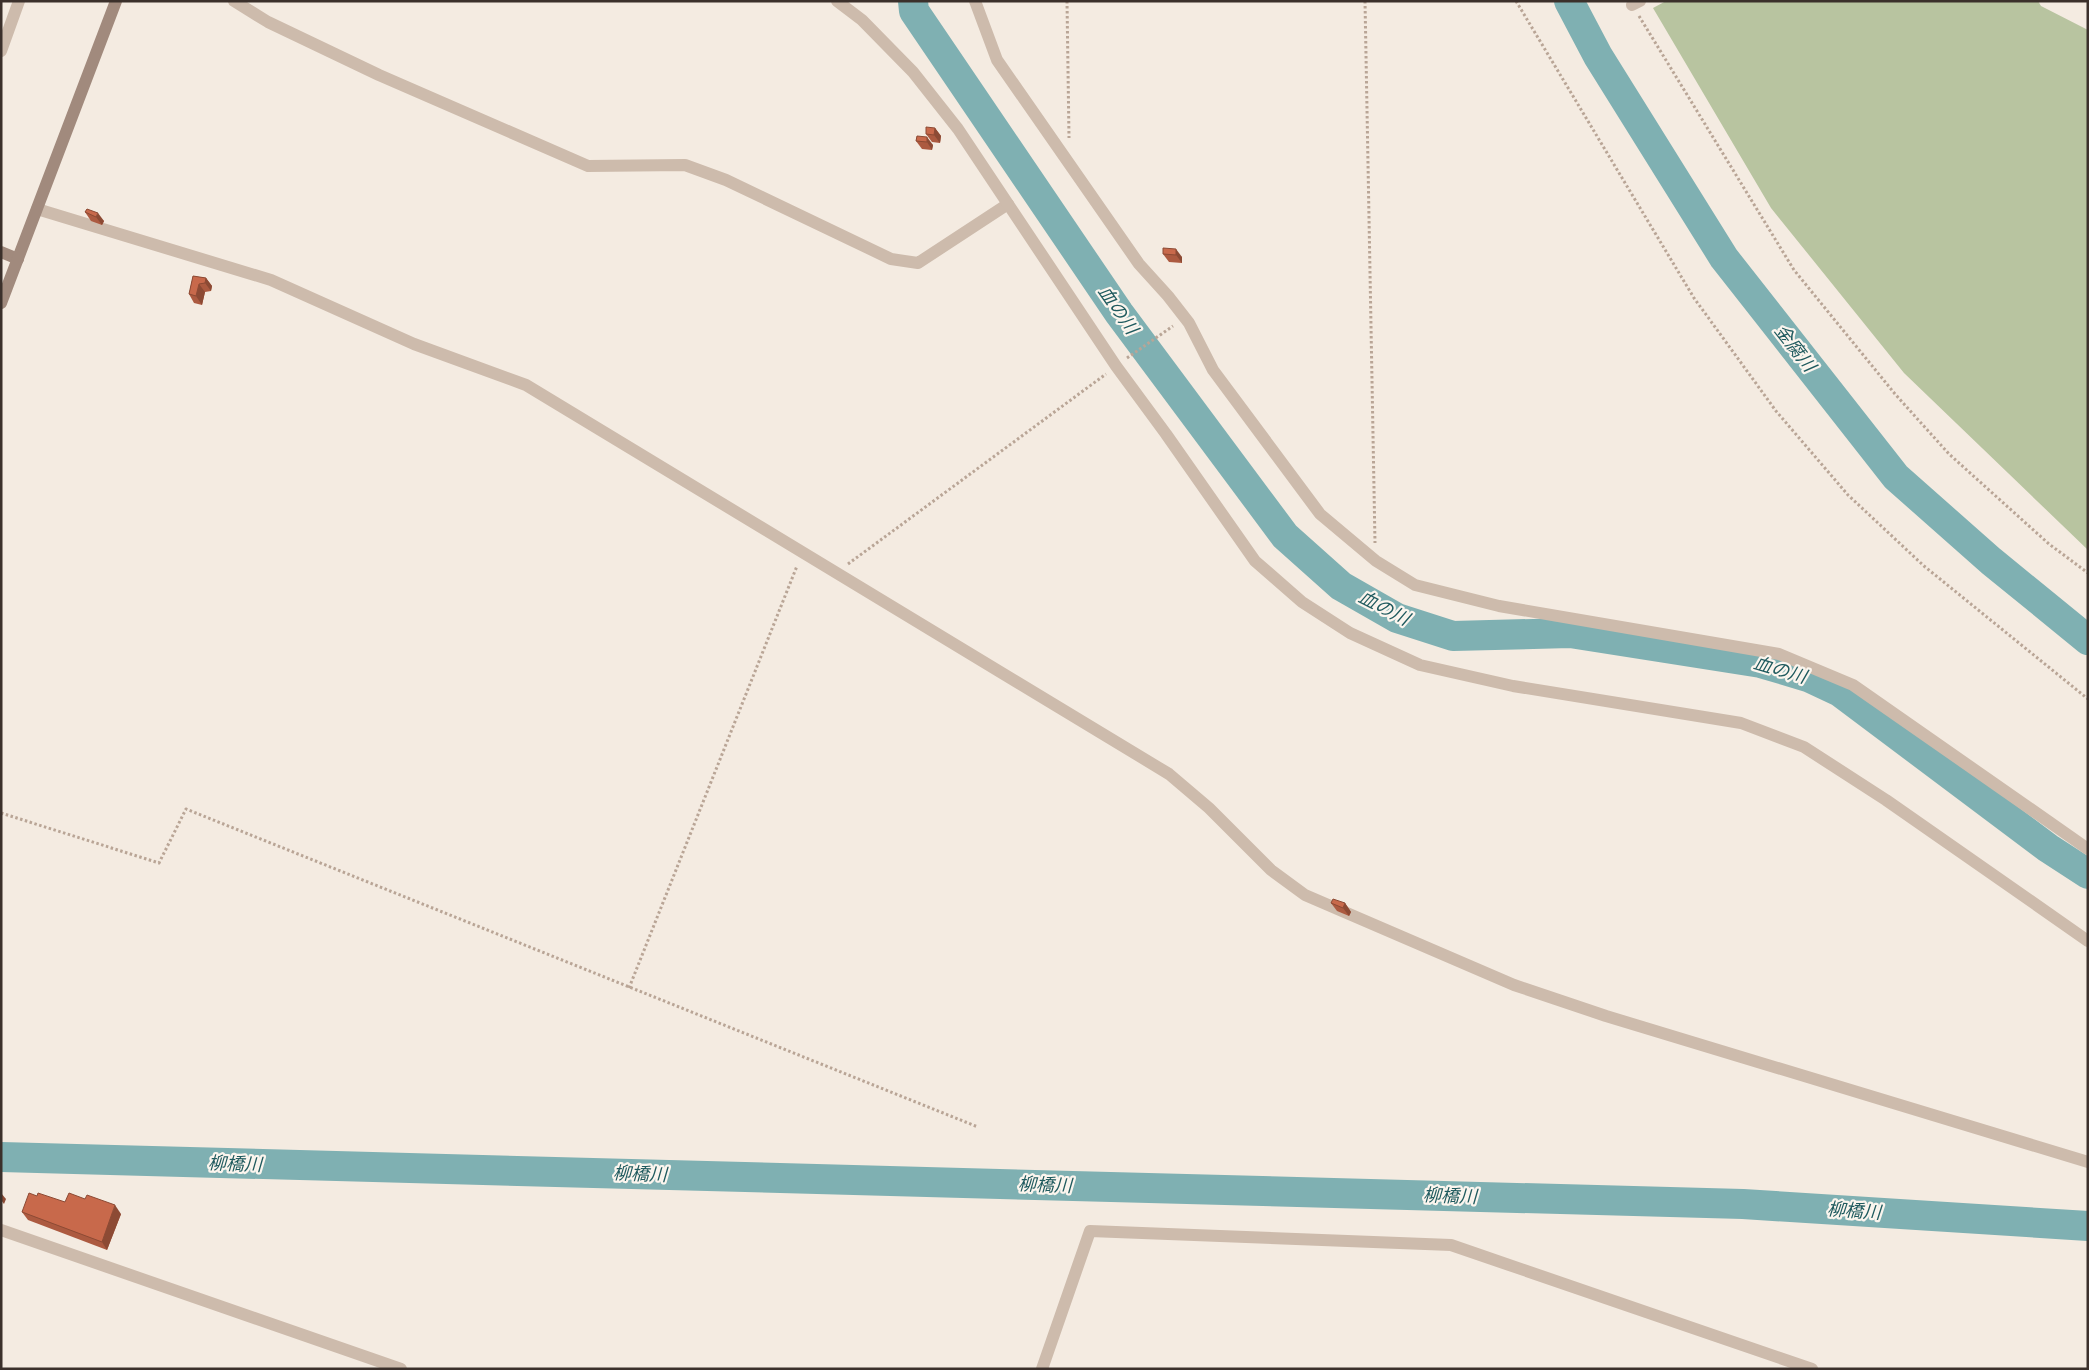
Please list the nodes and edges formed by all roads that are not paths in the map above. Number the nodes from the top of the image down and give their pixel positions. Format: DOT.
graph roads {
  1 [pos="19,1"];
  2 [pos="116,1"];
  3 [pos="234,1"];
  4 [pos="837,1"];
  5 [pos="975,1"];
  6 [pos="5,28"];
  7 [pos="1,51"];
  8 [pos="1008,204"];
  9 [pos="37,209"];
  10 [pos="1,252"];
  11 [pos="18,259"];
  12 [pos="1,304"];
  13 [pos="2088,849"];
  14 [pos="2088,941"];
  15 [pos="2088,1162"];
  16 [pos="1,1230"];
  17 [pos="377,1365"];
  18 [pos="401,1369"];
  19 [pos="1042,1369"];
  20 [pos="1812,1369"];
  1 -- 6 [label="street"];
  2 -- 9 [label="street"];
  3 -- 8 [label="street"];
  4 -- 8 [label="street"];
  5 -- 13 [label="street"];
  6 -- 7 [label="street"];
  8 -- 14 [label="street"];
  9 -- 11 [label="street"];
  9 -- 15 [label="street"];
  10 -- 11 [label="street"];
  11 -- 12 [label="street"];
  16 -- 17 [label="street"];
  17 -- 18 [label="street"];
  19 -- 20 [label="street"];
}
